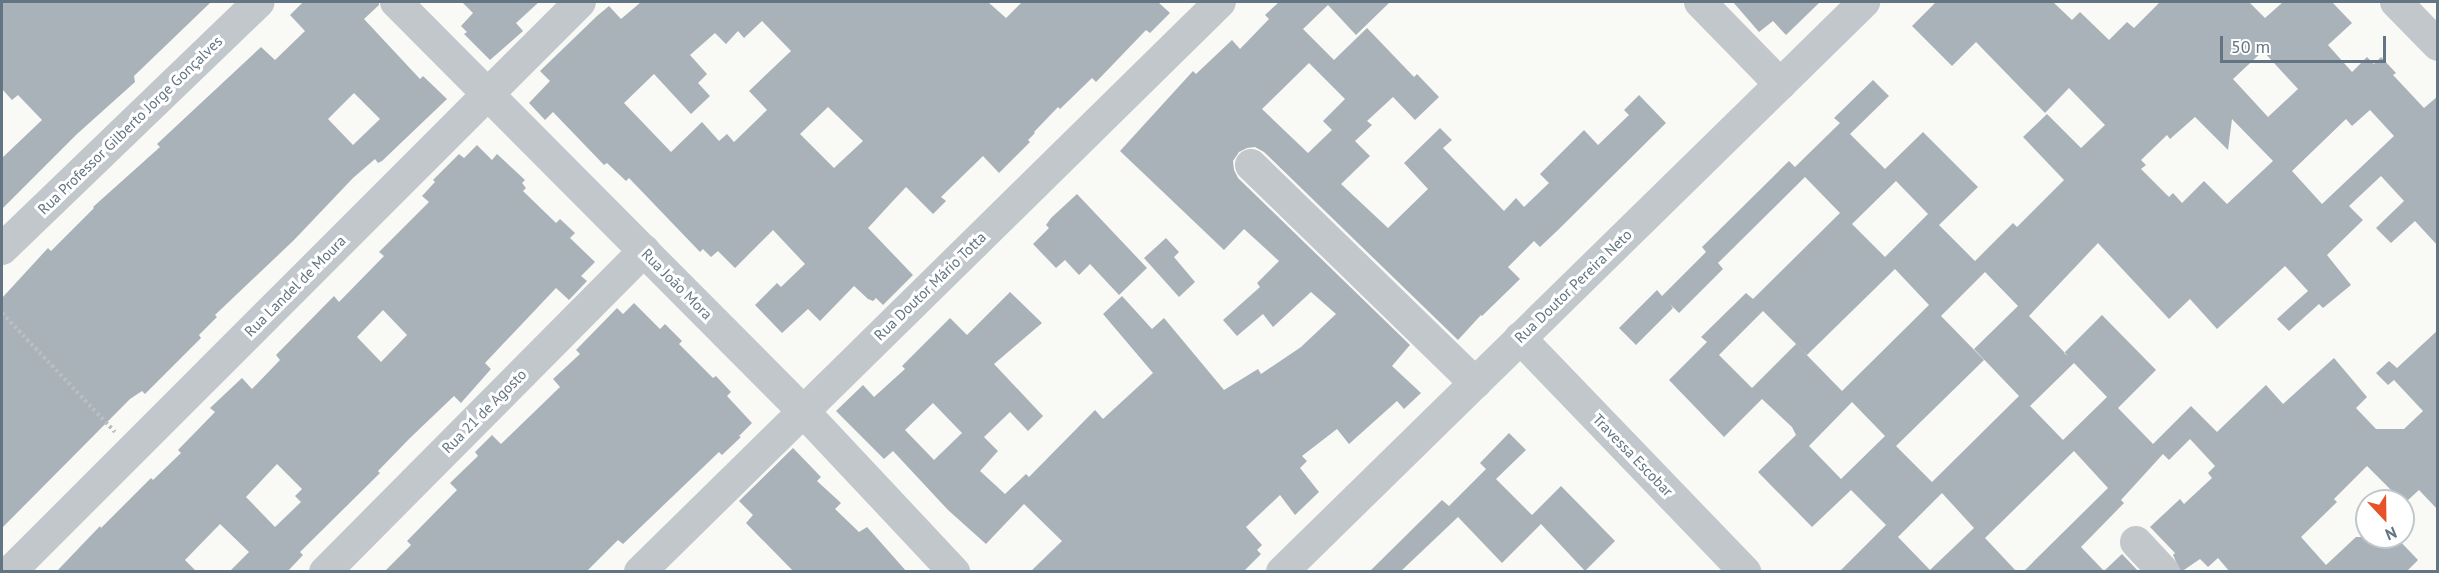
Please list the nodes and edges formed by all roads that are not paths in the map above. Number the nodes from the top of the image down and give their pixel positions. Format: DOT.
graph roads {
  1 [pos="259,2"];
  2 [pos="396,2"];
  3 [pos="580,2"];
  4 [pos="1220,2"];
  5 [pos="1700,2"];
  6 [pos="1864,2"];
  7 [pos="2396,2"];
  8 [pos="2438,45"];
  9 [pos="1780,84"];
  10 [pos="487,93"];
  11 [pos="1251,165"];
  12 [pos="2,249"];
  13 [pos="644,251"];
  14 [pos="1520,338"];
  15 [pos="1475,383"];
  16 [pos="803,411"];
  17 [pos="2136,542"];
  18 [pos="10,572"];
  19 [pos="325,572"];
  20 [pos="640,572"];
  21 [pos="954,572"];
  22 [pos="1282,572"];
  23 [pos="1745,572"];
  24 [pos="2164,572"];
  1 -- 12 [label="street, Rua Professor Gilberto Jorge Gonçalves"];
  2 -- 10 [label="street, Rua João Mora"];
  3 -- 10 [label="street, Rua Landel de Moura"];
  4 -- 16 [label="street, Rua Doutor Mário Totta"];
  5 -- 9 [label="street"];
  6 -- 9 [label="street, Rua Doutor Pereira Neto"];
  7 -- 8 [label="street"];
  9 -- 14 [label="street, Rua Doutor Pereira Neto"];
  10 -- 13 [label="street, Rua João Mora"];
  10 -- 18 [label="street, Rua Landel de Moura"];
  11 -- 15 [label="street"];
  13 -- 16 [label="street, Rua João Mora"];
  13 -- 19 [label="street, Rua 21 de Agosto"];
  14 -- 15 [label="street, Rua Doutor Pereira Neto"];
  14 -- 23 [label="street, Travessa Escobar"];
  15 -- 22 [label="street, Rua Doutor Pereira Neto"];
  16 -- 20 [label="street, Rua Doutor Mário Totta"];
  16 -- 21 [label="street, Rua João Mora"];
  17 -- 24 [label="street"];
}
